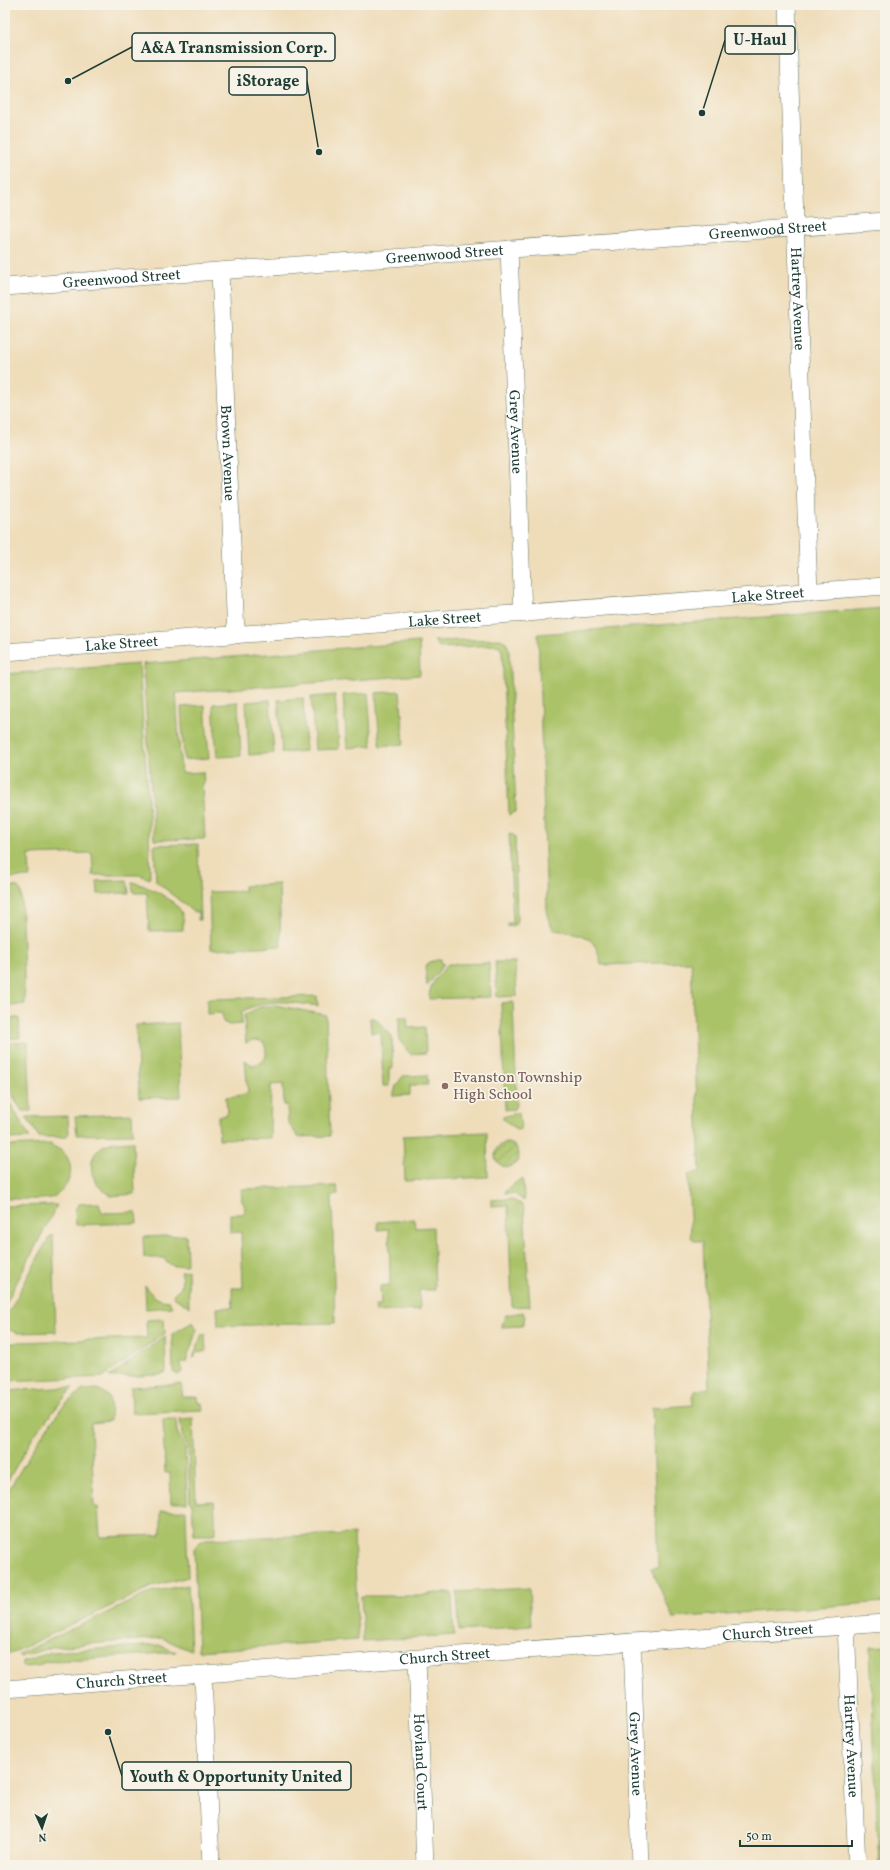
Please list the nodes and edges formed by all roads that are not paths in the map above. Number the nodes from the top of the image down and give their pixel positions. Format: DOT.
graph roads {
  1 [pos="787,5"];
  2 [pos="885,221"];
  3 [pos="796,228"];
  4 [pos="509,249"];
  5 [pos="220,271"];
  6 [pos="5,287"];
  7 [pos="885,586"];
  8 [pos="809,592"];
  9 [pos="523,614"];
  10 [pos="236,635"];
  11 [pos="5,652"];
  12 [pos="885,1623"];
  13 [pos="846,1626"];
  14 [pos="632,1642"];
  15 [pos="417,1659"];
  16 [pos="203,1675"];
  17 [pos="5,1689"];
  18 [pos="211,1865"];
  19 [pos="425,1865"];
  20 [pos="640,1865"];
  21 [pos="857,1865"];
  1 -- 3 [label="street, Hartrey Avenue"];
  2 -- 3 [label="street, Greenwood Street"];
  3 -- 4 [label="street, Greenwood Street"];
  3 -- 8 [label="street, Hartrey Avenue"];
  4 -- 5 [label="street, Greenwood Street"];
  4 -- 9 [label="street, Grey Avenue"];
  5 -- 6 [label="street, Greenwood Street"];
  5 -- 10 [label="street, Brown Avenue"];
  7 -- 8 [label="street, Lake Street"];
  8 -- 9 [label="street, Lake Street"];
  9 -- 10 [label="street, Lake Street"];
  10 -- 11 [label="street, Lake Street"];
  12 -- 13 [label="street, Church Street"];
  13 -- 14 [label="street, Church Street"];
  13 -- 21 [label="street, Hartrey Avenue"];
  14 -- 15 [label="street, Church Street"];
  14 -- 20 [label="street, Grey Avenue"];
  15 -- 16 [label="street, Church Street"];
  15 -- 19 [label="street, Hovland Court"];
  16 -- 17 [label="street, Church Street"];
  16 -- 18 [label="street"];
}
